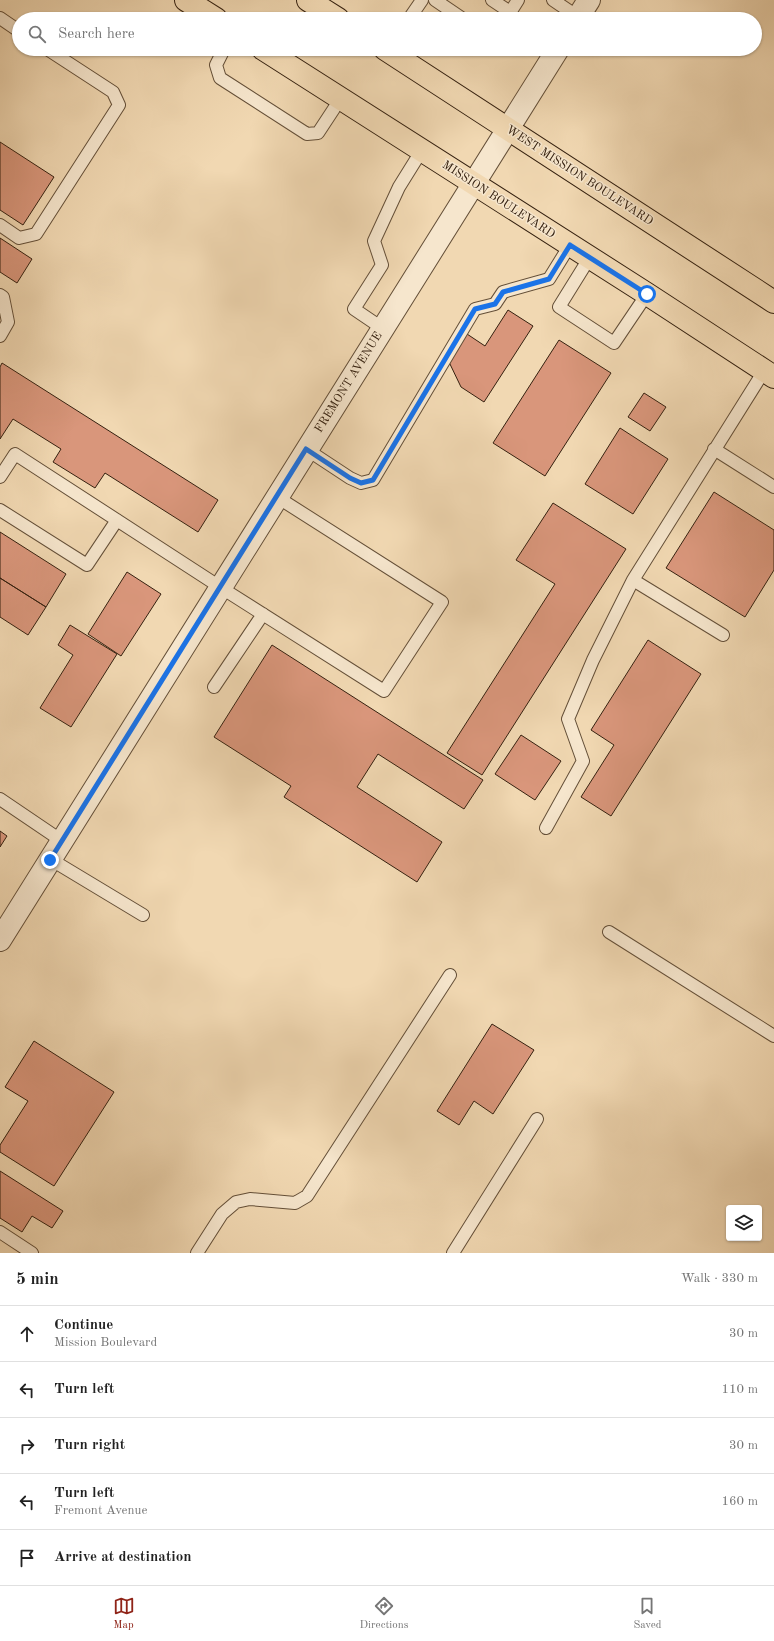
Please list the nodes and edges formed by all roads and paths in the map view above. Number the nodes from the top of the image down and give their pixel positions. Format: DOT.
graph roads {
  1 [pos="186,0"];
  2 [pos="308,0"];
  3 [pos="422,0"];
  4 [pos="435,0"];
  5 [pos="492,0"];
  6 [pos="518,0"];
  7 [pos="553,0"];
  8 [pos="205,12"];
  9 [pos="327,12"];
  10 [pos="414,12"];
  11 [pos="453,12"];
  12 [pos="505,12"];
  13 [pos="510,12"];
  14 [pos="581,12"];
  15 [pos="0,18"];
  16 [pos="12,26"];
  17 [pos="58,56"];
  18 [pos="220,56"];
  19 [pos="274,56"];
  20 [pos="397,56"];
  21 [pos="554,56"];
  22 [pos="341,98"];
  23 [pos="508,128"];
  24 [pos="422,150"];
  25 [pos="473,182"];
  26 [pos="0,225"];
  27 [pos="570,245"];
  28 [pos="590,258"];
  29 [pos="647,294"];
  30 [pos="0,295"];
  31 [pos="774,302"];
  32 [pos="382,328"];
  33 [pos="0,336"];
  34 [pos="769,374"];
  35 [pos="306,449"];
  36 [pos="714,449"];
  37 [pos="0,477"];
  38 [pos="774,487"];
  39 [pos="277,497"];
  40 [pos="0,510"];
  41 [pos="118,520"];
  42 [pos="633,580"];
  43 [pos="220,587"];
  44 [pos="263,614"];
  45 [pos="723,635"];
  46 [pos="214,687"];
  47 [pos="0,799"];
  48 [pos="546,828"];
  49 [pos="56,850"];
  50 [pos="143,915"];
  51 [pos="609,932"];
  52 [pos="0,940"];
  53 [pos="450,974"];
  54 [pos="774,1036"];
  55 [pos="537,1119"];
  56 [pos="0,1232"];
  57 [pos="32,1253"];
  58 [pos="197,1253"];
  59 [pos="452,1253"];
  1 -- 8 [label="main road"];
  2 -- 9 [label="main road"];
  3 -- 10 [label="lane"];
  4 -- 11 [label="lane"];
  5 -- 12 [label="lane"];
  6 -- 13 [label="lane"];
  7 -- 14 [label="lane"];
  15 -- 16 [label="lane"];
  17 -- 26 [label="lane"];
  18 -- 22 [label="lane"];
  19 -- 22 [label="main road, MISSION BOULEVARD"];
  20 -- 23 [label="main road, WEST MISSION BOULEVARD"];
  21 -- 23 [label="street, FREMONT AVENUE"];
  22 -- 24 [label="main road, MISSION BOULEVARD"];
  23 -- 25 [label="street, FREMONT AVENUE"];
  23 -- 31 [label="main road, WEST MISSION BOULEVARD"];
  24 -- 25 [label="main road, MISSION BOULEVARD"];
  24 -- 32 [label="lane"];
  25 -- 27 [label="main road, MISSION BOULEVARD"];
  25 -- 32 [label="street, FREMONT AVENUE"];
  27 -- 28 [label="main road, MISSION BOULEVARD"];
  27 -- 35 [label="lane"];
  28 -- 29 [label="main road, MISSION BOULEVARD"];
  28 -- 29 [label="lane"];
  29 -- 34 [label="main road, MISSION BOULEVARD"];
  30 -- 33 [label="lane"];
  32 -- 35 [label="street, FREMONT AVENUE"];
  34 -- 36 [label="lane"];
  35 -- 39 [label="street, FREMONT AVENUE"];
  36 -- 38 [label="lane"];
  36 -- 42 [label="lane"];
  37 -- 41 [label="lane"];
  39 -- 43 [label="street, FREMONT AVENUE"];
  39 -- 44 [label="lane"];
  40 -- 41 [label="lane"];
  41 -- 43 [label="lane"];
  42 -- 45 [label="lane"];
  42 -- 48 [label="lane"];
  43 -- 44 [label="lane"];
  43 -- 49 [label="street, FREMONT AVENUE"];
  44 -- 46 [label="lane"];
  47 -- 49 [label="lane"];
  49 -- 50 [label="lane"];
  49 -- 52 [label="street, FREMONT AVENUE"];
  51 -- 54 [label="lane"];
  53 -- 58 [label="lane"];
  55 -- 59 [label="lane"];
  56 -- 57 [label="lane"];
}
